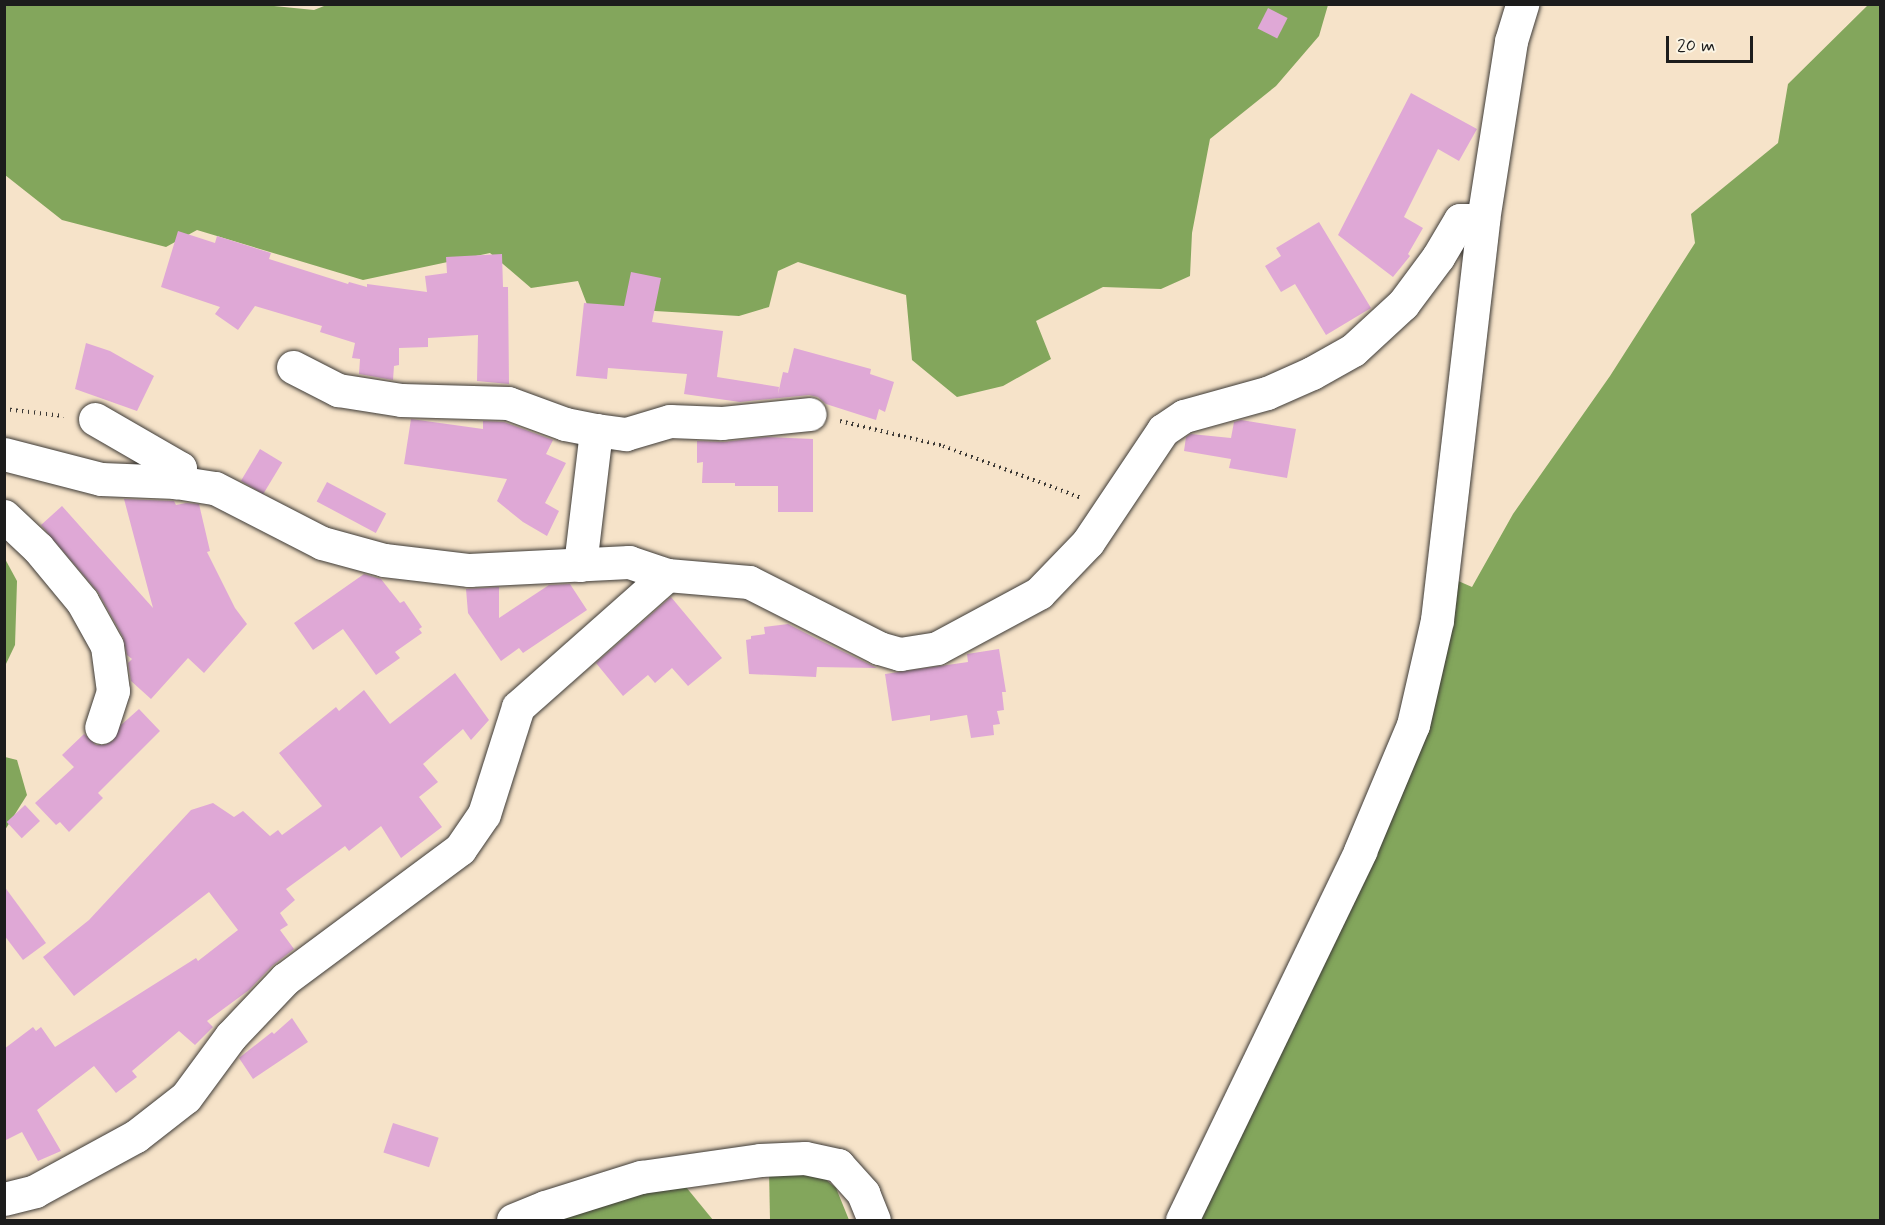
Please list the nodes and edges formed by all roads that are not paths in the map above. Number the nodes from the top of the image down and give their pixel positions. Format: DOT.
graph roads {
  1 [pos="1522,4"];
  2 [pos="1484,220"];
  3 [pos="292,367"];
  4 [pos="810,414"];
  5 [pos="95,419"];
  6 [pos="596,430"];
  7 [pos="4,454"];
  8 [pos="176,482"];
  9 [pos="4,516"];
  10 [pos="580,564"];
  11 [pos="668,574"];
  12 [pos="101,727"];
  13 [pos="4,1199"];
  14 [pos="513,1221"];
  15 [pos="874,1221"];
  16 [pos="1182,1221"];
  1 -- 2 [label="street"];
  2 -- 11 [label="street"];
  2 -- 16 [label="street"];
  3 -- 6 [label="street"];
  4 -- 6 [label="street"];
  5 -- 8 [label="street"];
  6 -- 10 [label="street"];
  7 -- 8 [label="street"];
  8 -- 10 [label="street"];
  9 -- 12 [label="street"];
  10 -- 11 [label="street"];
  11 -- 13 [label="street"];
  14 -- 15 [label="street"];
}
